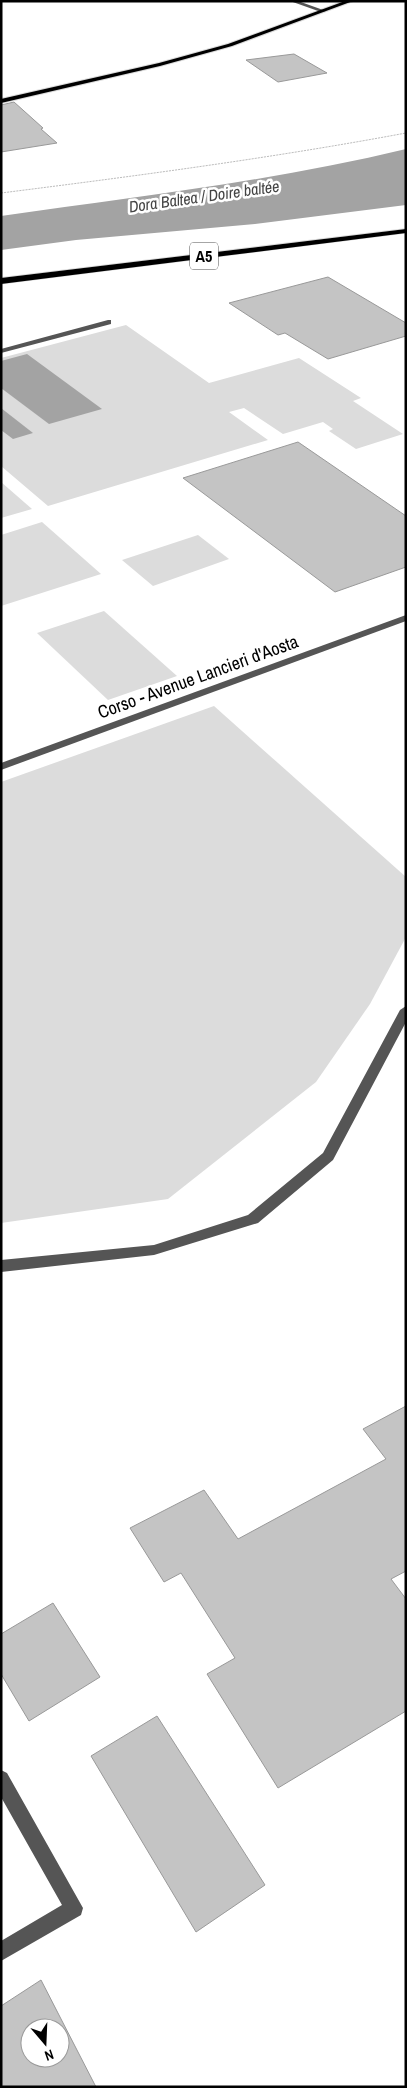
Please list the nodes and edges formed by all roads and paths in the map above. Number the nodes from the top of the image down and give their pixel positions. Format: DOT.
graph roads {
  1 [pos="292,1"];
  2 [pos="351,1"];
  3 [pos="324,11"];
  4 [pos="1,101"];
  5 [pos="406,133"];
  6 [pos="1,193"];
  7 [pos="406,222"];
  8 [pos="406,231"];
  9 [pos="1,272"];
  10 [pos="1,282"];
  11 [pos="108,322"];
  12 [pos="1,351"];
  13 [pos="406,618"];
  14 [pos="1,767"];
  15 [pos="406,1010"];
  16 [pos="1,1266"];
  17 [pos="1,1779"];
  18 [pos="1,1952"];
  1 -- 3 [label="street"];
  2 -- 3 [label="main road"];
  3 -- 4 [label="main road"];
  5 -- 6 [label="path"];
  7 -- 9 [label="highway, A5"];
  8 -- 10 [label="highway, A5"];
  11 -- 12 [label="street"];
  13 -- 14 [label="street, Corso - Avenue Lancieri d'Aosta"];
  15 -- 16 [label="street"];
  17 -- 18 [label="street"];
}
